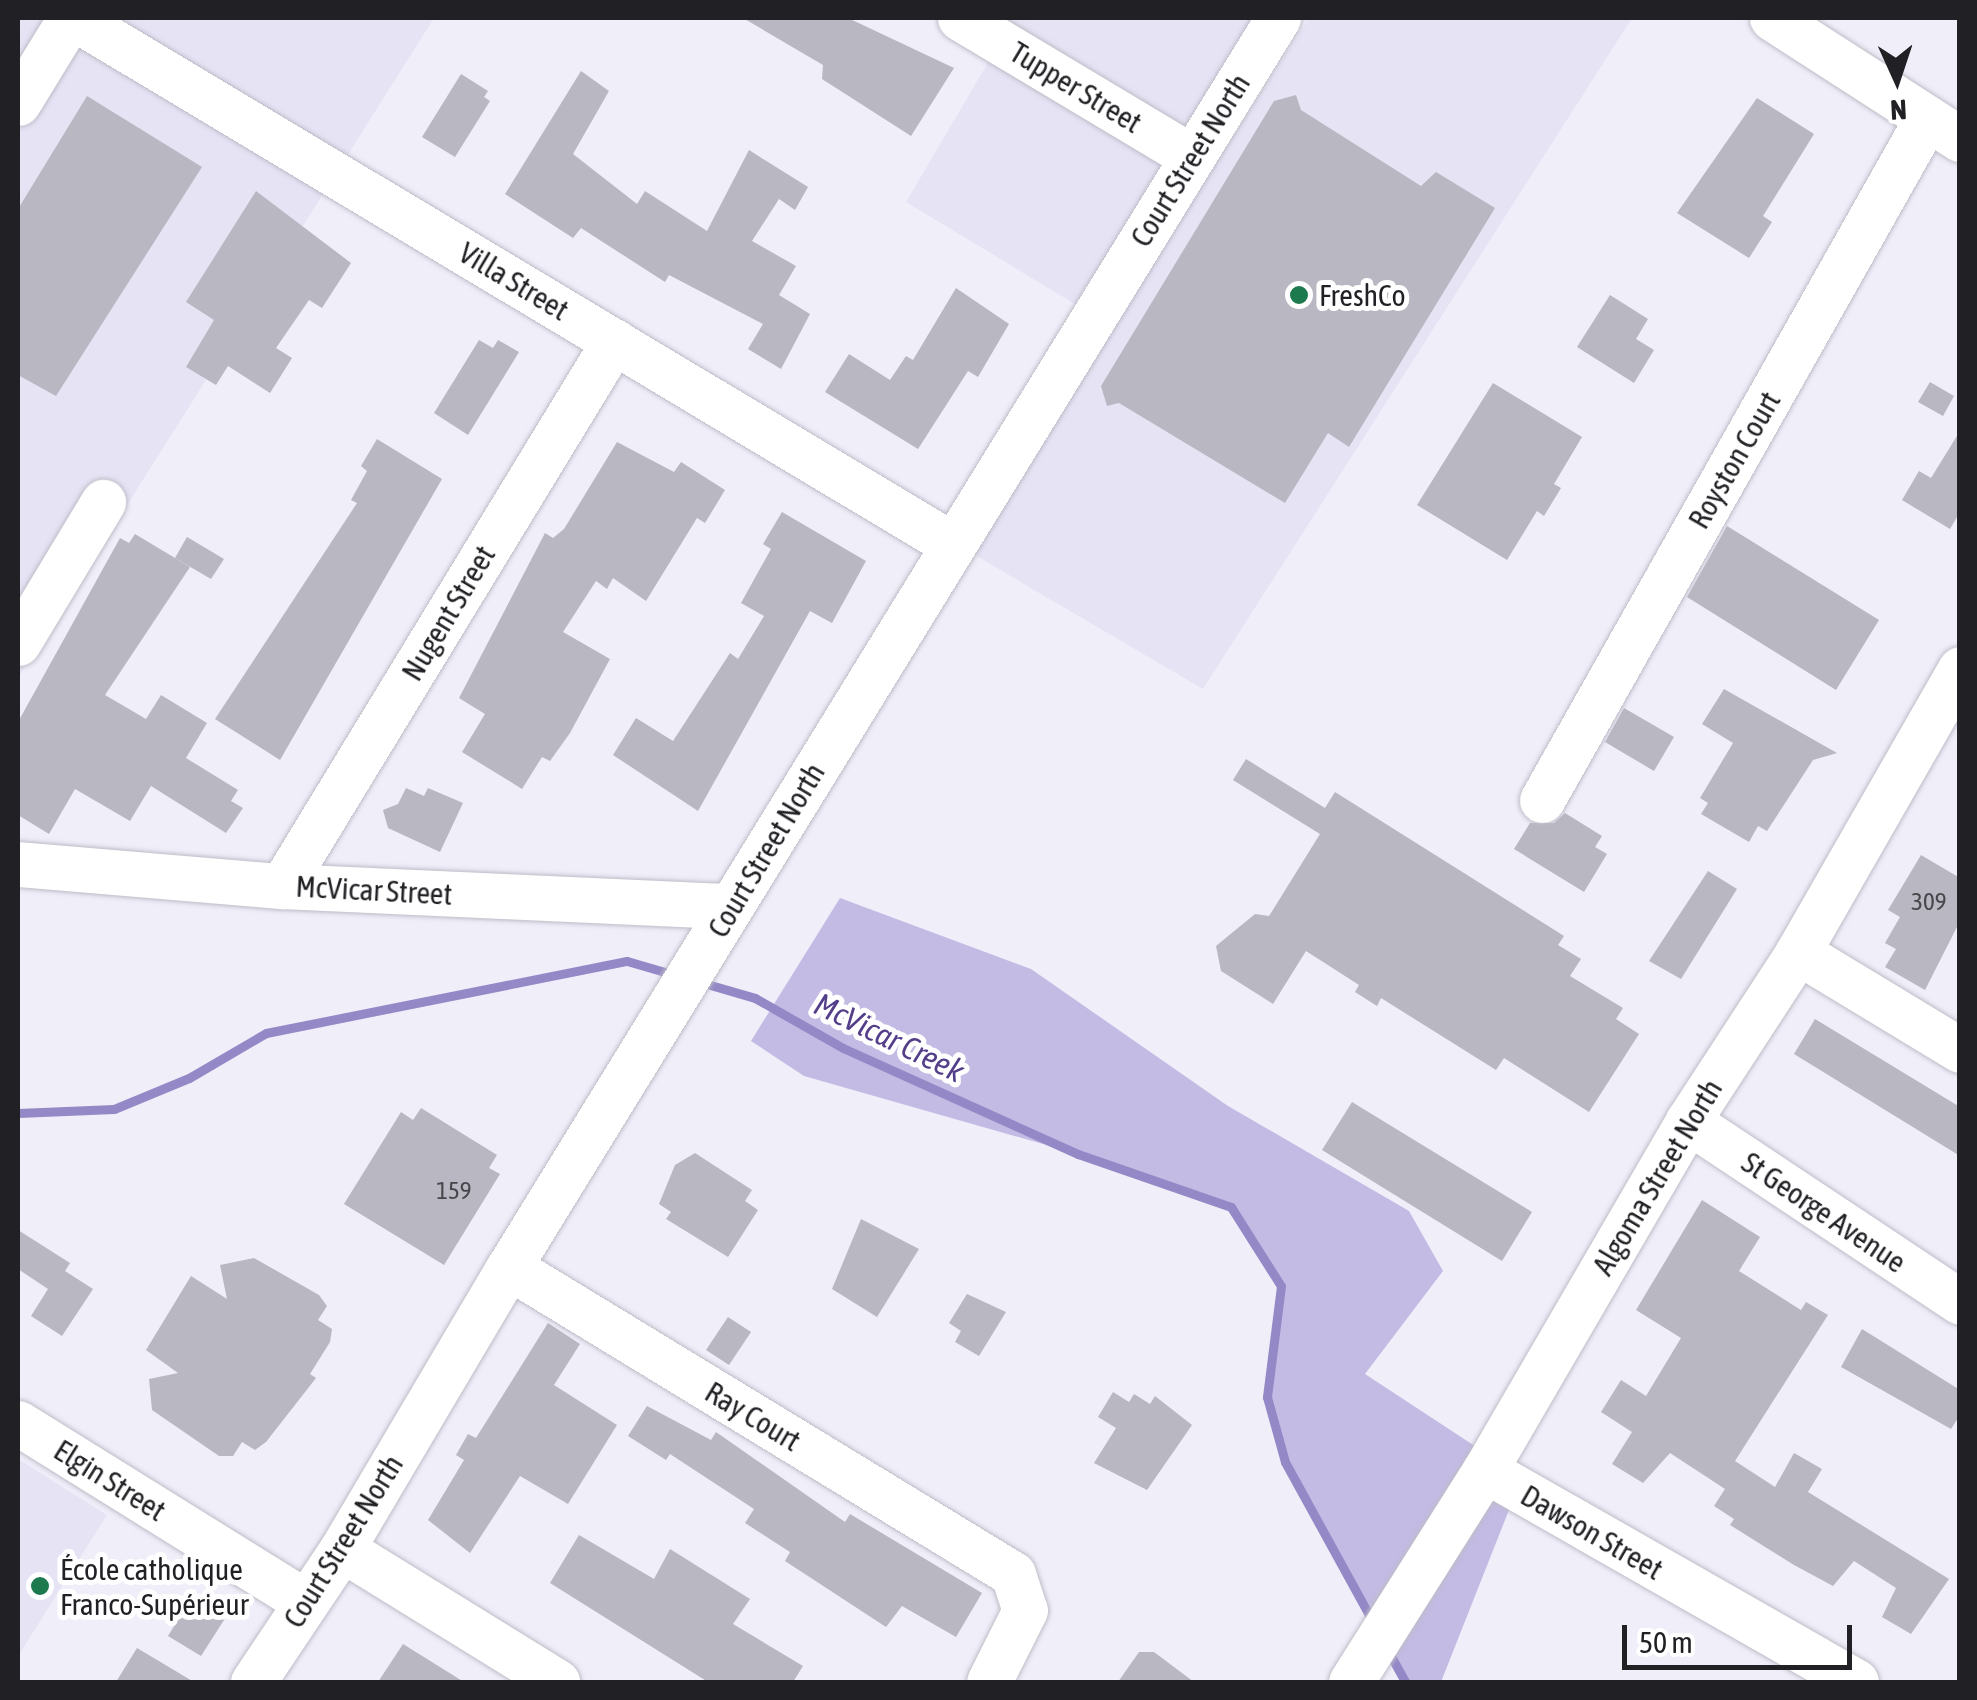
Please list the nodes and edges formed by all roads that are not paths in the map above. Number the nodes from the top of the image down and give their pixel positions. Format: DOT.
graph roads {
  1 [pos="72,18"];
  2 [pos="960,18"];
  3 [pos="1278,18"];
  4 [pos="1772,18"];
  5 [pos="18,104"];
  6 [pos="1943,130"];
  7 [pos="1192,158"];
  8 [pos="614,341"];
  9 [pos="103,502"];
  10 [pos="953,545"];
  11 [pos="18,642"];
  12 [pos="1960,670"];
  13 [pos="1542,800"];
  14 [pos="18,864"];
  15 [pos="282,886"];
  16 [pos="730,906"];
  17 [pos="1798,952"];
  18 [pos="1960,1050"];
  19 [pos="1688,1121"];
  20 [pos="508,1267"];
  21 [pos="1960,1302"];
  22 [pos="18,1423"];
  23 [pos="1485,1470"];
  24 [pos="342,1549"];
  25 [pos="304,1601"];
  26 [pos="253,1682"];
  27 [pos="557,1682"];
  28 [pos="989,1682"];
  29 [pos="1351,1682"];
  30 [pos="1856,1682"];
  1 -- 5 [label="street"];
  1 -- 8 [label="street, Villa Street"];
  2 -- 7 [label="street, Tupper Street"];
  3 -- 7 [label="street, Court Street North"];
  4 -- 6 [label="street"];
  6 -- 13 [label="street, Royston Court"];
  7 -- 10 [label="street, Court Street North"];
  8 -- 10 [label="street, Villa Street"];
  8 -- 15 [label="street, Nugent Street"];
  9 -- 11 [label="street"];
  10 -- 16 [label="street, Court Street North"];
  12 -- 17 [label="street, Algoma Street North"];
  14 -- 15 [label="street, McVicar Street"];
  15 -- 16 [label="street, McVicar Street"];
  16 -- 20 [label="street, Court Street North"];
  17 -- 18 [label="street"];
  17 -- 19 [label="street, Algoma Street North"];
  19 -- 21 [label="street, St George Avenue"];
  19 -- 23 [label="street, Algoma Street North"];
  20 -- 24 [label="street, Court Street North"];
  20 -- 28 [label="street, Ray Court"];
  22 -- 25 [label="street, Elgin Street"];
  23 -- 29 [label="street, Algoma Street North"];
  23 -- 30 [label="street, Dawson Street"];
  24 -- 25 [label="street, Court Street North"];
  24 -- 27 [label="street"];
  25 -- 26 [label="street, Court Street North"];
}
